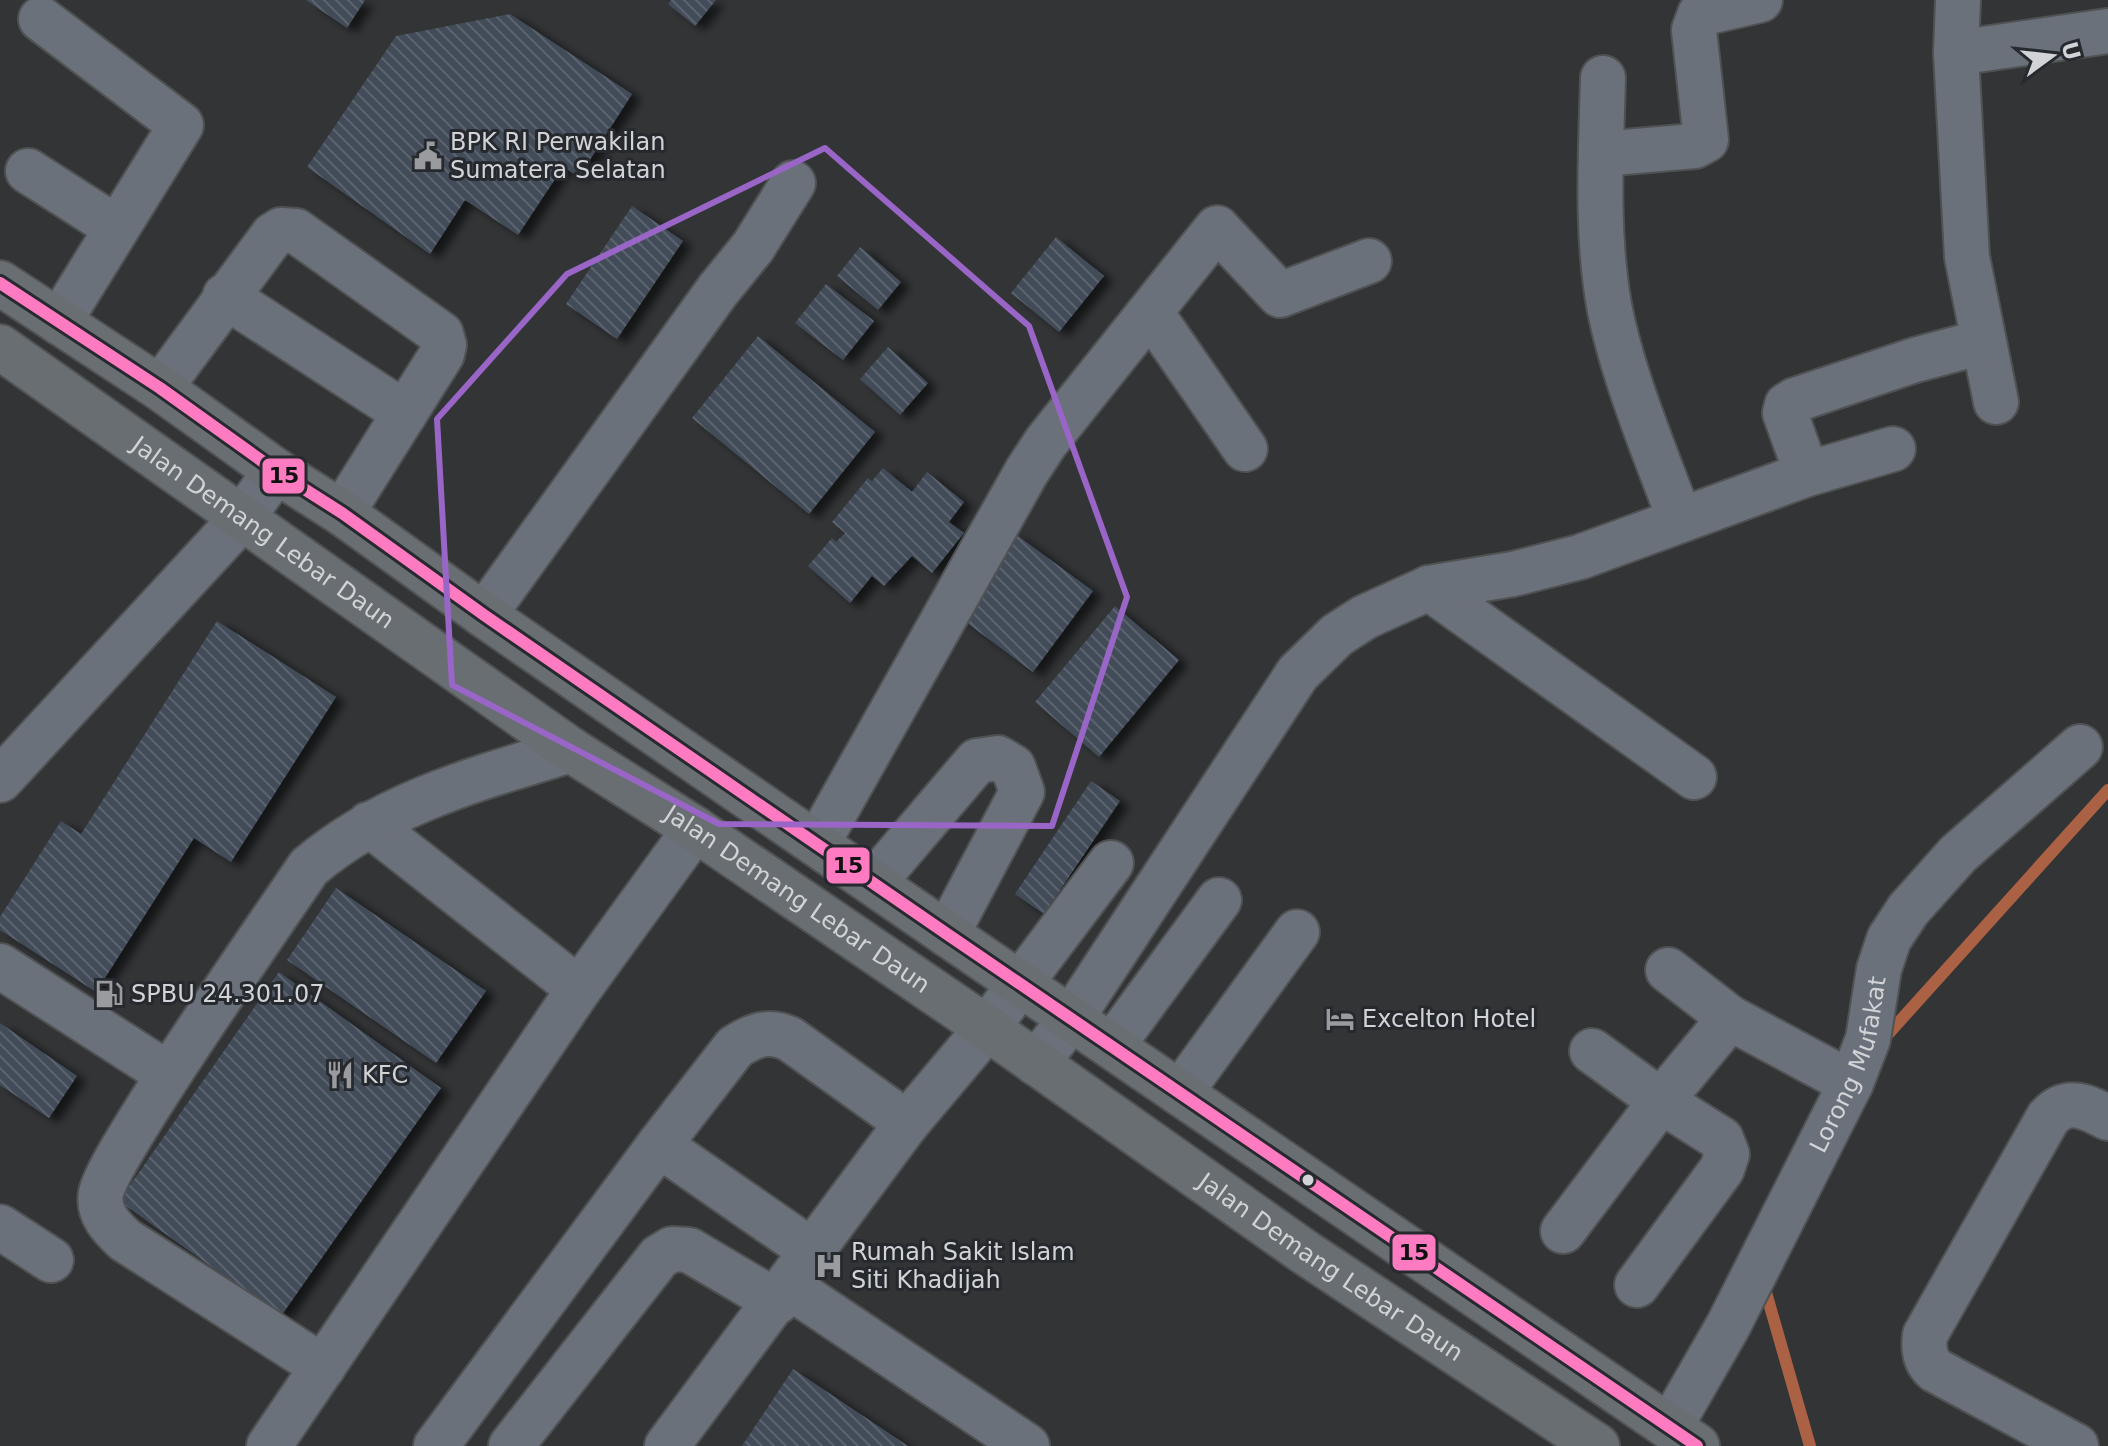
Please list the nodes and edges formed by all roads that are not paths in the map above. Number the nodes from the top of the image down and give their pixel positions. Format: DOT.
graph roads {
  1 [pos="1760,0"];
  2 [pos="1958,0"];
  3 [pos="41,19"];
  4 [pos="2108,31"];
  5 [pos="1956,53"];
  6 [pos="1603,78"];
  7 [pos="1601,154"];
  8 [pos="28,171"];
  9 [pos="793,183"];
  10 [pos="117,228"];
  11 [pos="1369,261"];
  12 [pos="1,281"];
  13 [pos="225,296"];
  14 [pos="1151,313"];
  15 [pos="59,322"];
  16 [pos="1982,342"];
  17 [pos="0,347"];
  18 [pos="160,388"];
  19 [pos="1996,402"];
  20 [pos="405,413"];
  21 [pos="1245,449"];
  22 [pos="1893,449"];
  23 [pos="276,471"];
  24 [pos="1807,474"];
  25 [pos="342,513"];
  26 [pos="242,518"];
  27 [pos="1680,520"];
  28 [pos="1429,588"];
  29 [pos="484,615"];
  30 [pos="2080,747"];
  31 [pos="571,750"];
  32 [pos="1694,777"];
  33 [pos="0,780"];
  34 [pos="369,824"];
  35 [pos="695,829"];
  36 [pos="817,844"];
  37 [pos="1111,863"];
  38 [pos="874,882"];
  39 [pos="1219,900"];
  40 [pos="1297,932"];
  41 [pos="947,934"];
  42 [pos="0,966"];
  43 [pos="1668,970"];
  44 [pos="1020,982"];
  45 [pos="579,989"];
  46 [pos="1730,1018"];
  47 [pos="1071,1019"];
  48 [pos="987,1028"];
  49 [pos="1112,1046"];
  50 [pos="1592,1051"];
  51 [pos="1036,1063"];
  52 [pos="168,1074"];
  53 [pos="1851,1083"];
  54 [pos="1180,1093"];
  55 [pos="1661,1101"];
  56 [pos="2108,1118"];
  57 [pos="907,1123"];
  58 [pos="659,1145"];
  59 [pos="0,1227"];
  60 [pos="1563,1231"];
  61 [pos="51,1260"];
  62 [pos="792,1279"];
  63 [pos="1637,1285"];
  64 [pos="323,1367"];
  65 [pos="1683,1436"];
  66 [pos="453,1440"];
  67 [pos="269,1446"];
  68 [pos="511,1446"];
  69 [pos="667,1446"];
  70 [pos="1027,1446"];
  71 [pos="1597,1446"];
  72 [pos="2076,1446"];
  1 -- 7 [label="street"];
  2 -- 5 [label="street"];
  3 -- 10 [label="street"];
  4 -- 5 [label="street"];
  5 -- 16 [label="street"];
  6 -- 7 [label="street"];
  7 -- 27 [label="street"];
  8 -- 10 [label="street"];
  9 -- 29 [label="street"];
  10 -- 15 [label="street"];
  11 -- 14 [label="street"];
  12 -- 15 [label="highway"];
  13 -- 18 [label="street"];
  13 -- 20 [label="street"];
  13 -- 20 [label="street"];
  14 -- 21 [label="street"];
  14 -- 36 [label="street"];
  15 -- 18 [label="highway"];
  16 -- 19 [label="street"];
  16 -- 24 [label="street"];
  17 -- 26 [label="highway, Jalan Demang Lebar Daun"];
  18 -- 23 [label="highway"];
  20 -- 25 [label="street"];
  22 -- 24 [label="street"];
  23 -- 25 [label="highway"];
  23 -- 26 [label="street"];
  24 -- 27 [label="street"];
  25 -- 29 [label="highway"];
  26 -- 31 [label="highway, Jalan Demang Lebar Daun"];
  26 -- 33 [label="street"];
  27 -- 28 [label="street"];
  28 -- 32 [label="street"];
  28 -- 47 [label="street"];
  29 -- 36 [label="highway"];
  30 -- 53 [label="street, Lorong Mufakat"];
  31 -- 34 [label="street"];
  31 -- 35 [label="highway, Jalan Demang Lebar Daun"];
  34 -- 45 [label="street"];
  34 -- 52 [label="street"];
  35 -- 45 [label="street"];
  35 -- 48 [label="highway, Jalan Demang Lebar Daun"];
  36 -- 38 [label="highway"];
  37 -- 44 [label="street"];
  38 -- 41 [label="highway"];
  38 -- 41 [label="street"];
  39 -- 49 [label="street"];
  40 -- 54 [label="street"];
  41 -- 44 [label="highway"];
  42 -- 52 [label="street"];
  43 -- 46 [label="street"];
  44 -- 47 [label="highway"];
  44 -- 48 [label="street"];
  45 -- 64 [label="street"];
  46 -- 53 [label="street"];
  46 -- 55 [label="street"];
  47 -- 49 [label="highway"];
  47 -- 51 [label="street"];
  48 -- 51 [label="highway, Jalan Demang Lebar Daun"];
  48 -- 57 [label="street"];
  49 -- 54 [label="highway"];
  50 -- 55 [label="street"];
  51 -- 71 [label="highway, Jalan Demang Lebar Daun"];
  52 -- 64 [label="street"];
  53 -- 65 [label="street, Lorong Mufakat"];
  54 -- 65 [label="highway"];
  55 -- 60 [label="street"];
  55 -- 63 [label="street"];
  56 -- 72 [label="street"];
  57 -- 58 [label="street"];
  57 -- 62 [label="street"];
  58 -- 62 [label="street"];
  58 -- 66 [label="street"];
  59 -- 61 [label="street"];
  62 -- 68 [label="street"];
  62 -- 69 [label="street"];
  62 -- 70 [label="street"];
  64 -- 67 [label="street"];
}
